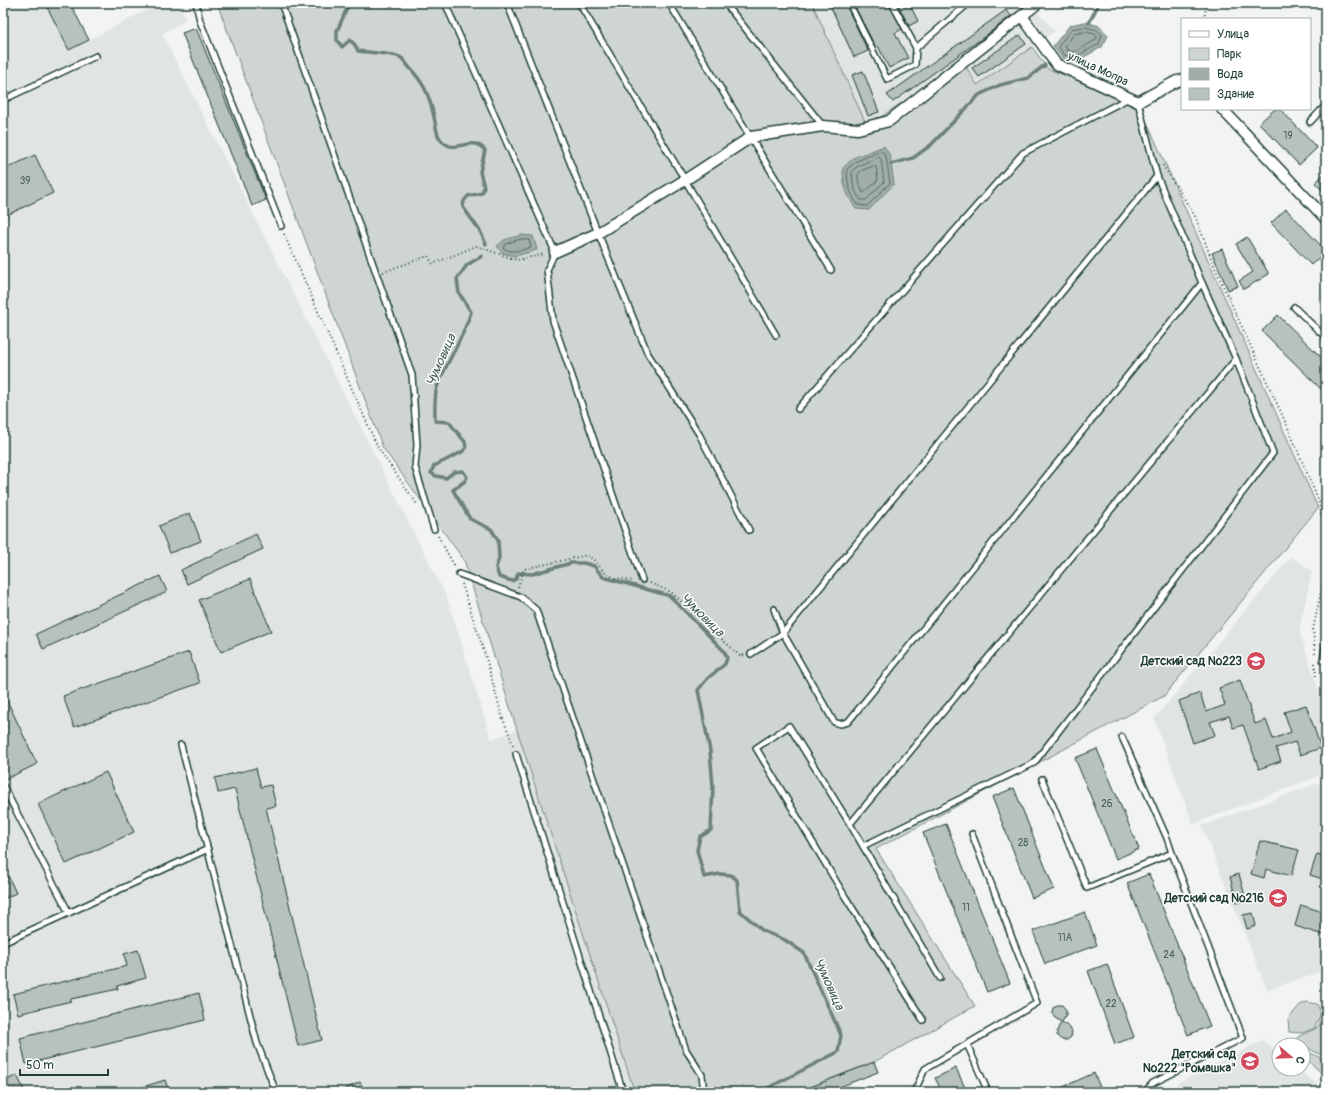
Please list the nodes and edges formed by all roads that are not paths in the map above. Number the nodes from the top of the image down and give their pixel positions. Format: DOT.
graph roads {
  1 [pos="196,3"];
  2 [pos="281,3"];
  3 [pos="444,3"];
  4 [pos="507,3"];
  5 [pos="579,3"];
  6 [pos="669,3"];
  7 [pos="725,3"];
  8 [pos="849,3"];
  9 [pos="892,3"];
  10 [pos="969,3"];
  11 [pos="1038,3"];
  12 [pos="1026,10"];
  13 [pos="916,48"];
  14 [pos="96,56"];
  15 [pos="1181,80"];
  16 [pos="3,100"];
  17 [pos="1134,100"];
  18 [pos="1326,105"];
  19 [pos="1223,110"];
  20 [pos="1310,122"];
  21 [pos="823,126"];
  22 [pos="751,137"];
  23 [pos="1157,176"];
  24 [pos="686,180"];
  25 [pos="1326,219"];
  26 [pos="281,226"];
  27 [pos="598,233"];
  28 [pos="555,252"];
  29 [pos="831,270"];
  30 [pos="1202,283"];
  31 [pos="1294,307"];
  32 [pos="776,335"];
  33 [pos="1326,338"];
  34 [pos="1236,359"];
  35 [pos="798,409"];
  36 [pos="434,529"];
  37 [pos="748,530"];
  38 [pos="459,574"];
  39 [pos="642,580"];
  40 [pos="774,608"];
  41 [pos="783,633"];
  42 [pos="1326,642"];
  43 [pos="751,654"];
  44 [pos="1326,662"];
  45 [pos="1122,737"];
  46 [pos="181,745"];
  47 [pos="516,754"];
  48 [pos="1042,779"];
  49 [pos="3,786"];
  50 [pos="850,824"];
  51 [pos="972,834"];
  52 [pos="863,846"];
  53 [pos="208,849"];
  54 [pos="1172,853"];
  55 [pos="69,913"];
  56 [pos="3,943"];
  57 [pos="940,978"];
  58 [pos="923,1020"];
  59 [pos="967,1044"];
  60 [pos="276,1092"];
  61 [pos="623,1092"];
  62 [pos="704,1092"];
  63 [pos="914,1092"];
  64 [pos="988,1092"];
  65 [pos="1145,1092"];
  1 -- 26 [label="lane"];
  2 -- 36 [label="lane"];
  3 -- 28 [label="lane"];
  4 -- 27 [label="lane"];
  5 -- 24 [label="lane"];
  6 -- 22 [label="lane"];
  7 -- 21 [label="lane"];
  8 -- 13 [label="lane"];
  9 -- 13 [label="lane"];
  10 -- 13 [label="lane"];
  11 -- 12 [label="street"];
  12 -- 17 [label="street, улица Мопра"];
  12 -- 21 [label="street"];
  14 -- 16 [label="lane"];
  15 -- 17 [label="street"];
  17 -- 23 [label="lane"];
  17 -- 35 [label="lane"];
  18 -- 20 [label="lane"];
  19 -- 25 [label="street"];
  21 -- 22 [label="street"];
  22 -- 24 [label="street"];
  22 -- 29 [label="lane"];
  23 -- 30 [label="lane"];
  23 -- 41 [label="lane"];
  24 -- 27 [label="street"];
  24 -- 32 [label="lane"];
  27 -- 28 [label="street"];
  27 -- 37 [label="lane"];
  28 -- 39 [label="lane"];
  30 -- 34 [label="lane"];
  30 -- 41 [label="lane"];
  31 -- 33 [label="lane"];
  34 -- 50 [label="lane"];
  34 -- 52 [label="lane"];
  38 -- 62 [label="lane"];
  40 -- 41 [label="lane"];
  41 -- 43 [label="lane"];
  42 -- 44 [label="lane"];
  45 -- 54 [label="lane"];
  46 -- 53 [label="lane"];
  47 -- 61 [label="lane"];
  48 -- 54 [label="lane"];
  49 -- 55 [label="lane"];
  50 -- 52 [label="lane"];
  50 -- 58 [label="lane"];
  51 -- 59 [label="lane"];
  52 -- 57 [label="lane"];
  53 -- 55 [label="lane"];
  53 -- 60 [label="lane"];
  54 -- 65 [label="lane"];
  55 -- 56 [label="lane"];
  59 -- 63 [label="lane"];
  59 -- 64 [label="lane"];
}
